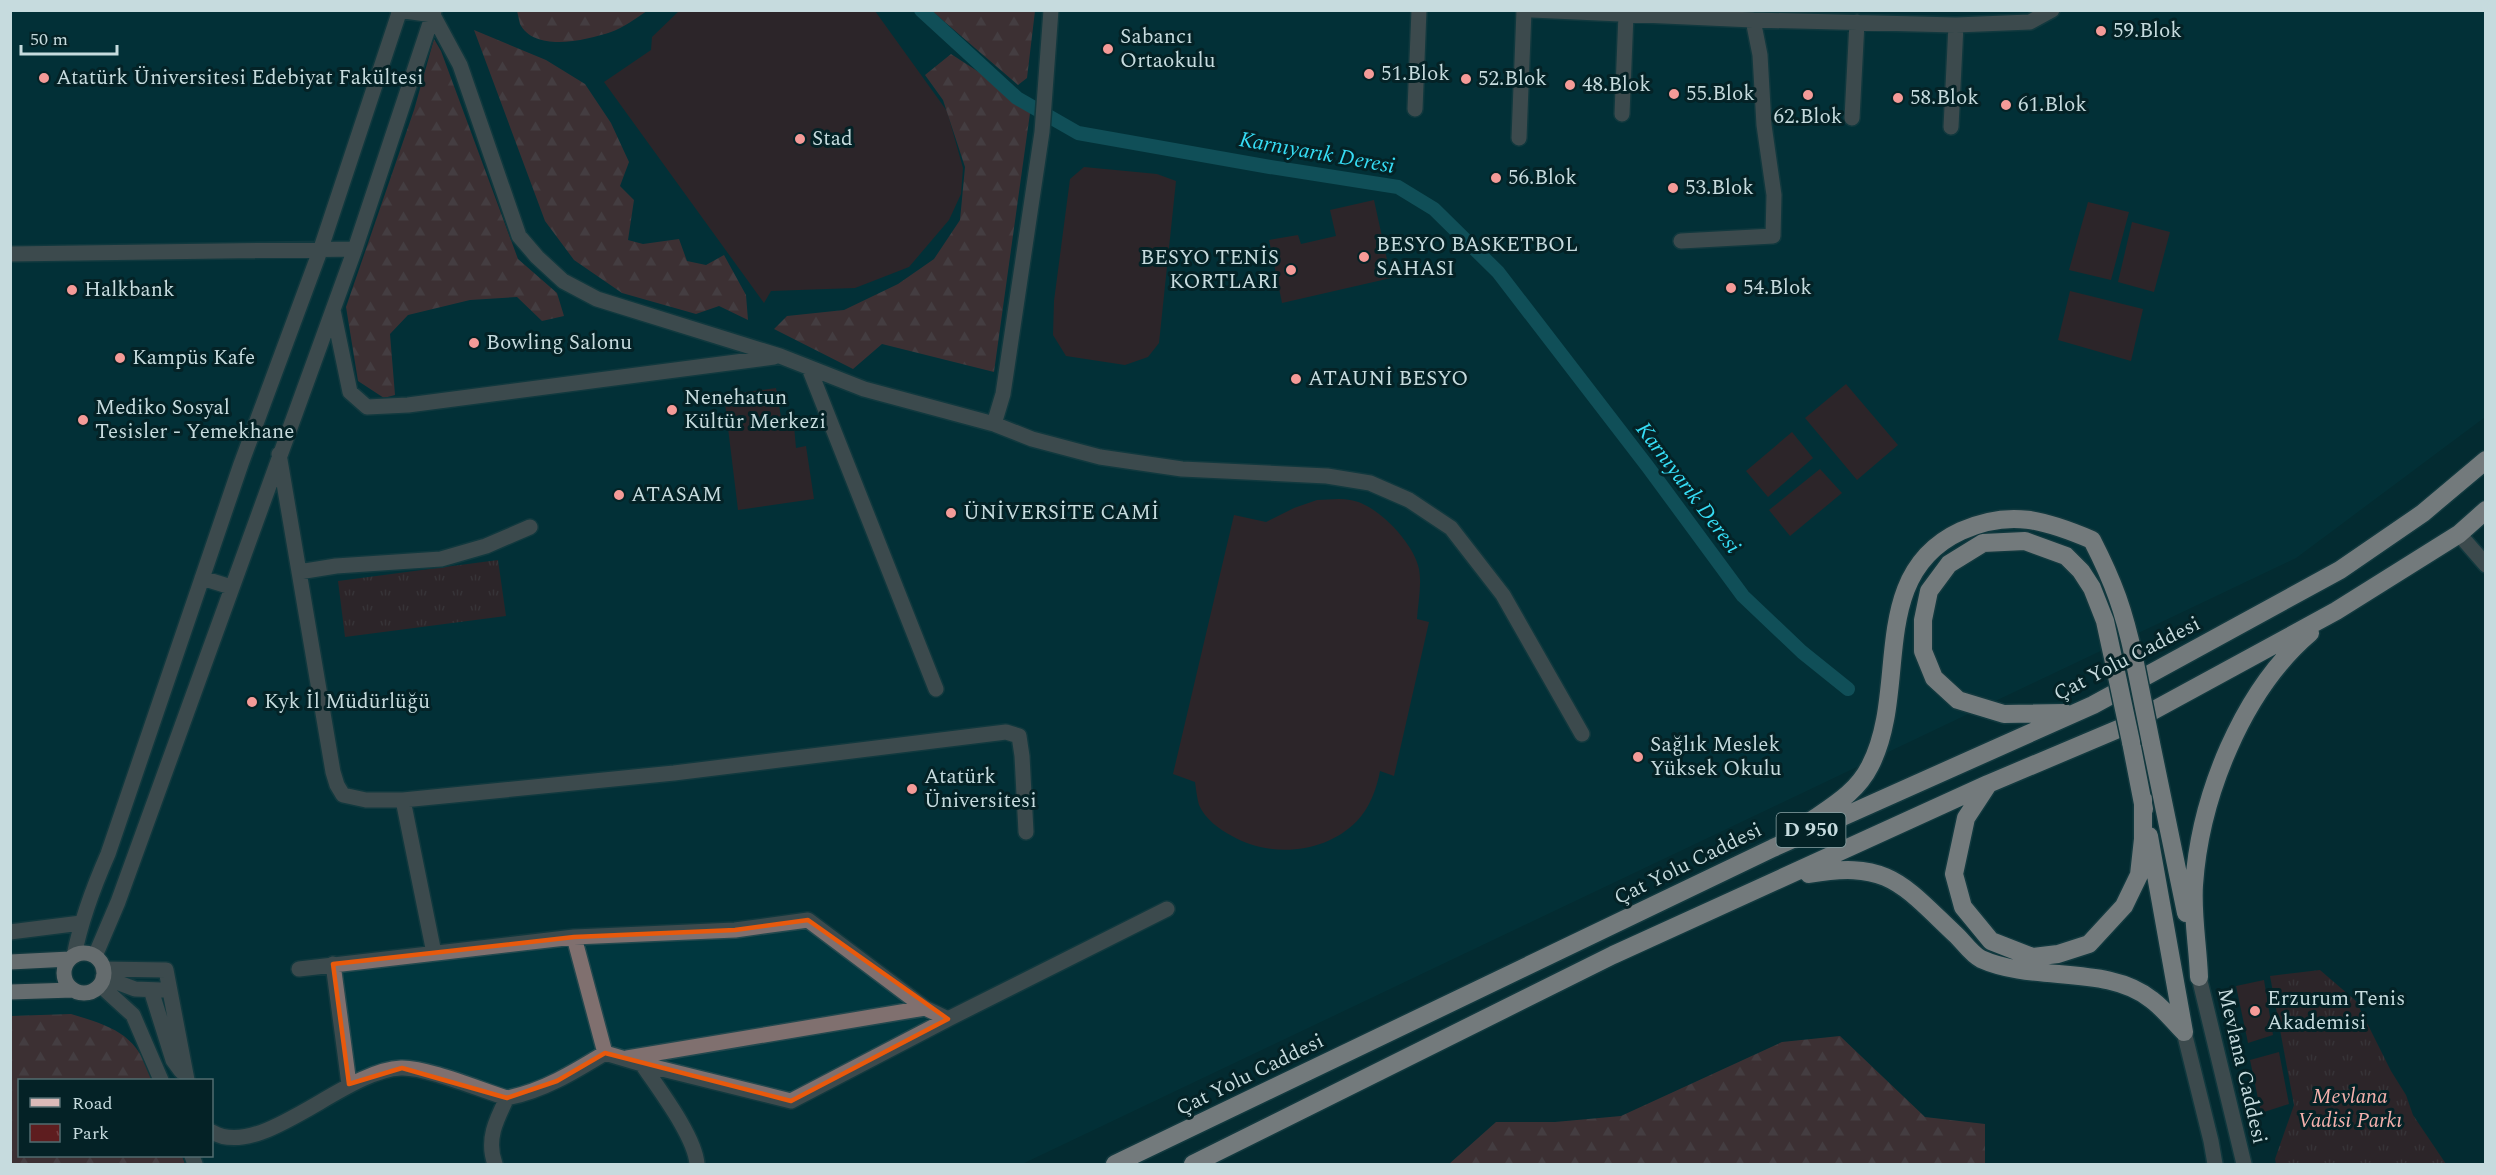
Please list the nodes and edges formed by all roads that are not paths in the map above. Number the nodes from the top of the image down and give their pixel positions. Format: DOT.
graph roads {
  1 [pos="1051,10"];
  2 [pos="1419,10"];
  3 [pos="1524,10"];
  4 [pos="1532,10"];
  5 [pos="2052,10"];
  6 [pos="399,11"];
  7 [pos="1567,11"];
  8 [pos="434,13"];
  9 [pos="1626,15"];
  10 [pos="1753,20"];
  11 [pos="1857,22"];
  12 [pos="1956,25"];
  13 [pos="1415,109"];
  14 [pos="1622,114"];
  15 [pos="1852,118"];
  16 [pos="1951,127"];
  17 [pos="1519,138"];
  18 [pos="1681,241"];
  19 [pos="355,249"];
  20 [pos="320,251"];
  21 [pos="10,254"];
  22 [pos="333,307"];
  23 [pos="780,356"];
  24 [pos="809,368"];
  25 [pos="994,424"];
  26 [pos="279,454"];
  27 [pos="2486,460"];
  28 [pos="2486,510"];
  29 [pos="530,527"];
  30 [pos="2459,534"];
  31 [pos="2486,565"];
  32 [pos="299,572"];
  33 [pos="202,578"];
  34 [pos="231,587"];
  35 [pos="2336,611"];
  36 [pos="936,689"];
  37 [pos="2073,713"];
  38 [pos="1582,734"];
  39 [pos="134,780"];
  40 [pos="1988,784"];
  41 [pos="160,786"];
  42 [pos="2143,799"];
  43 [pos="403,800"];
  44 [pos="1026,832"];
  45 [pos="1773,848"];
  46 [pos="1783,878"];
  47 [pos="1167,909"];
  48 [pos="81,923"];
  49 [pos="10,932"];
  50 [pos="574,937"];
  51 [pos="434,953"];
  52 [pos="72,958"];
  53 [pos="10,963"];
  54 [pos="333,964"];
  55 [pos="299,969"];
  56 [pos="100,972"];
  57 [pos="2199,977"];
  58 [pos="73,990"];
  59 [pos="151,990"];
  60 [pos="170,990"];
  61 [pos="10,992"];
  62 [pos="925,1008"];
  63 [pos="948,1019"];
  64 [pos="2184,1032"];
  65 [pos="605,1053"];
  66 [pos="627,1058"];
  67 [pos="642,1064"];
  68 [pos="161,1079"];
  69 [pos="186,1079"];
  70 [pos="349,1084"];
  71 [pos="507,1098"];
  72 [pos="213,1132"];
  73 [pos="495,1164"];
  74 [pos="697,1164"];
  75 [pos="1115,1164"];
  76 [pos="1193,1164"];
  77 [pos="2215,1164"];
  78 [pos="2244,1164"];
  1 -- 25 [label="street"];
  2 -- 13 [label="street"];
  3 -- 17 [label="street"];
  4 -- 7 [label="street"];
  5 -- 12 [label="street"];
  6 -- 8 [label="street"];
  6 -- 20 [label="street"];
  7 -- 9 [label="street"];
  8 -- 19 [label="street"];
  8 -- 23 [label="street"];
  9 -- 10 [label="street"];
  9 -- 14 [label="street"];
  10 -- 11 [label="street"];
  10 -- 18 [label="street"];
  11 -- 12 [label="street"];
  11 -- 15 [label="street"];
  12 -- 16 [label="street"];
  19 -- 20 [label="street"];
  19 -- 22 [label="street"];
  20 -- 21 [label="street"];
  20 -- 33 [label="street"];
  22 -- 23 [label="street"];
  22 -- 26 [label="street"];
  23 -- 24 [label="street"];
  24 -- 25 [label="street"];
  24 -- 36 [label="street"];
  25 -- 38 [label="street"];
  26 -- 32 [label="street"];
  26 -- 34 [label="street"];
  27 -- 37 [label="highway, Çat Yolu Caddesi / D 950"];
  28 -- 30 [label="highway, D 950"];
  29 -- 32 [label="street"];
  30 -- 31 [label="street"];
  30 -- 35 [label="highway, D 950"];
  32 -- 43 [label="street"];
  33 -- 34 [label="street"];
  33 -- 39 [label="street"];
  34 -- 41 [label="street"];
  35 -- 40 [label="highway, D 950"];
  35 -- 57 [label="highway"];
  37 -- 42 [label="highway, bridge"];
  37 -- 45 [label="highway, Çat Yolu Caddesi / D 950"];
  39 -- 41 [label="street"];
  39 -- 48 [label="street"];
  40 -- 42 [label="highway"];
  40 -- 46 [label="highway, D 950"];
  41 -- 56 [label="street"];
  42 -- 64 [label="highway"];
  43 -- 44 [label="street"];
  43 -- 51 [label="street"];
  45 -- 57 [label="highway, bridge"];
  45 -- 75 [label="highway, Çat Yolu Caddesi / D 950"];
  46 -- 64 [label="highway"];
  46 -- 76 [label="highway, D 950"];
  47 -- 63 [label="street"];
  48 -- 49 [label="street"];
  48 -- 52 [label="street"];
  50 -- 51 [label="street"];
  50 -- 62 [label="street"];
  50 -- 65 [label="street"];
  51 -- 54 [label="street"];
  52 -- 53 [label="main road"];
  52 -- 56 [label="main road"];
  52 -- 58 [label="main road"];
  54 -- 55 [label="street"];
  54 -- 70 [label="street"];
  56 -- 58 [label="main road"];
  56 -- 59 [label="street"];
  56 -- 60 [label="street"];
  56 -- 68 [label="street"];
  57 -- 78 [label="street, Mevlana Caddesi"];
  58 -- 61 [label="main road"];
  59 -- 60 [label="street"];
  59 -- 69 [label="street"];
  60 -- 69 [label="street"];
  62 -- 63 [label="street"];
  62 -- 66 [label="street"];
  63 -- 67 [label="street"];
  64 -- 77 [label="street"];
  65 -- 66 [label="street"];
  65 -- 71 [label="street"];
  66 -- 67 [label="street"];
  67 -- 74 [label="street"];
  70 -- 71 [label="street"];
  70 -- 72 [label="street"];
  71 -- 73 [label="street"];
}
